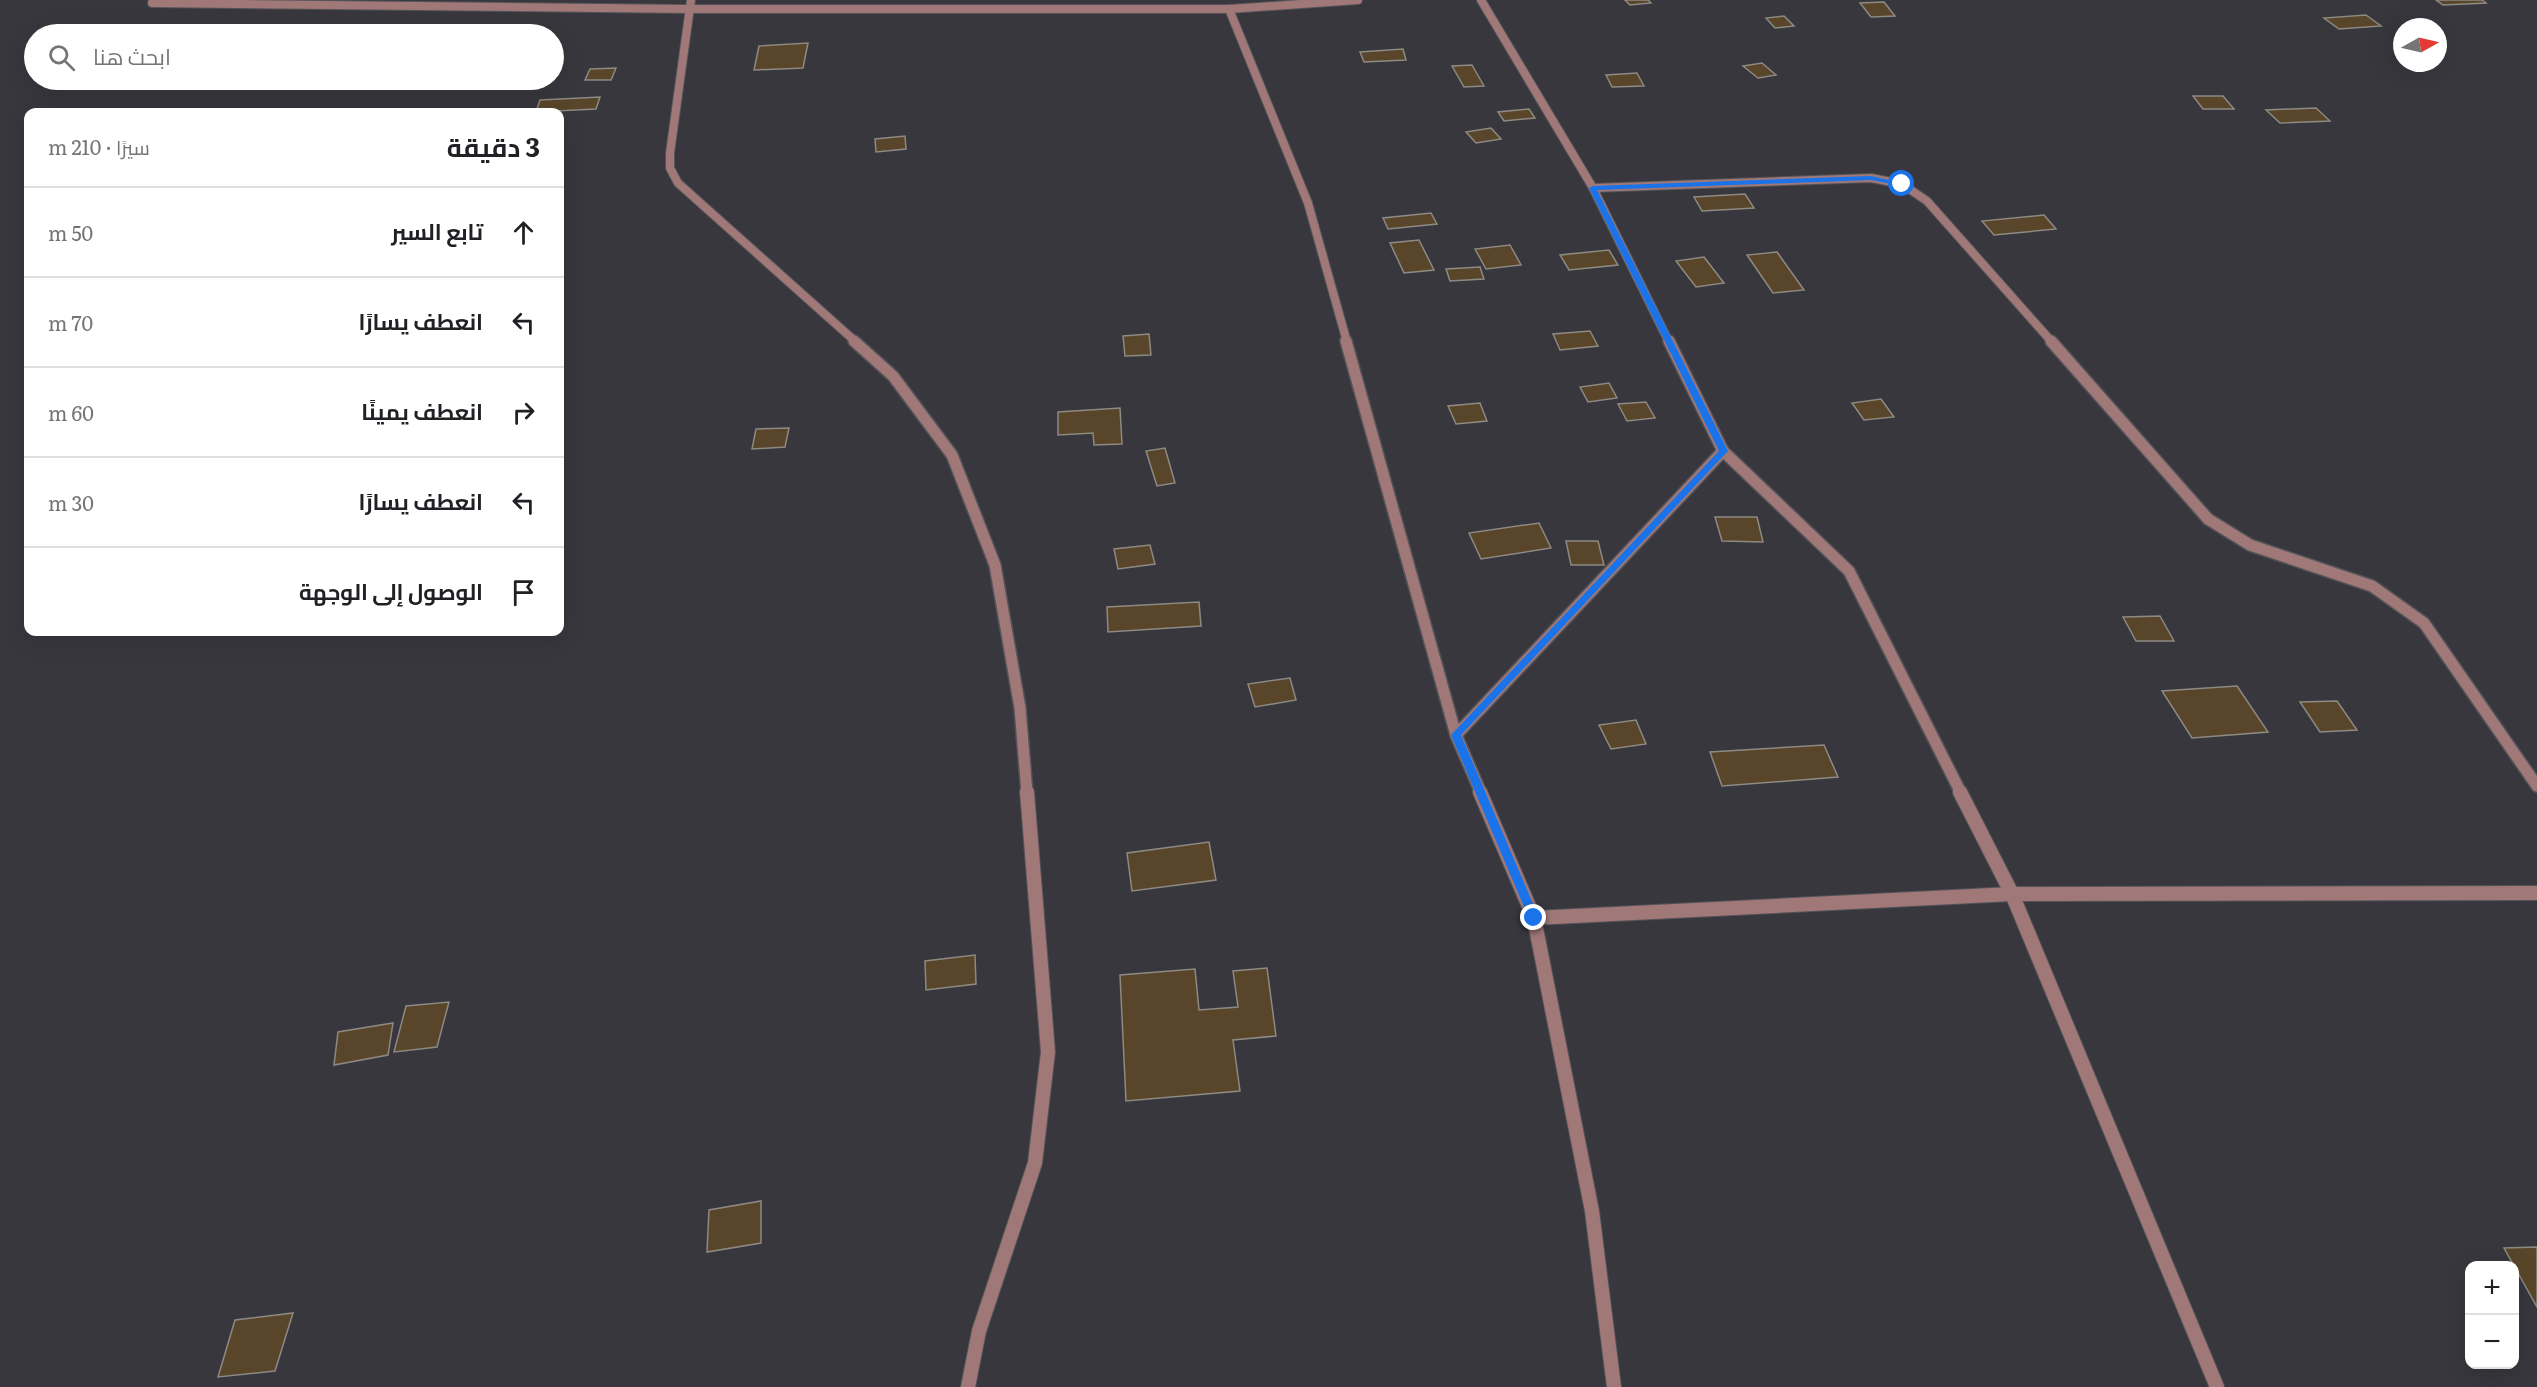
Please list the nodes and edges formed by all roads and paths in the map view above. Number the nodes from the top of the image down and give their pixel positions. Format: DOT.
graph roads {
  1 [pos="1358,0"];
  2 [pos="1481,0"];
  3 [pos="152,3"];
  4 [pos="690,4"];
  5 [pos="1229,9"];
  6 [pos="1593,188"];
  7 [pos="1723,451"];
  8 [pos="1456,735"];
  9 [pos="2537,786"];
  10 [pos="2537,892"];
  11 [pos="2012,894"];
  12 [pos="1534,918"];
  13 [pos="968,1387"];
  14 [pos="1614,1387"];
  15 [pos="2217,1387"];
  1 -- 5 [label="street"];
  2 -- 6 [label="street"];
  3 -- 4 [label="street"];
  4 -- 5 [label="street"];
  4 -- 13 [label="street"];
  5 -- 8 [label="street"];
  6 -- 7 [label="street"];
  6 -- 9 [label="street"];
  7 -- 8 [label="street"];
  7 -- 11 [label="street"];
  8 -- 12 [label="street"];
  10 -- 11 [label="street"];
  11 -- 12 [label="street"];
  11 -- 15 [label="street"];
  12 -- 14 [label="street"];
}
